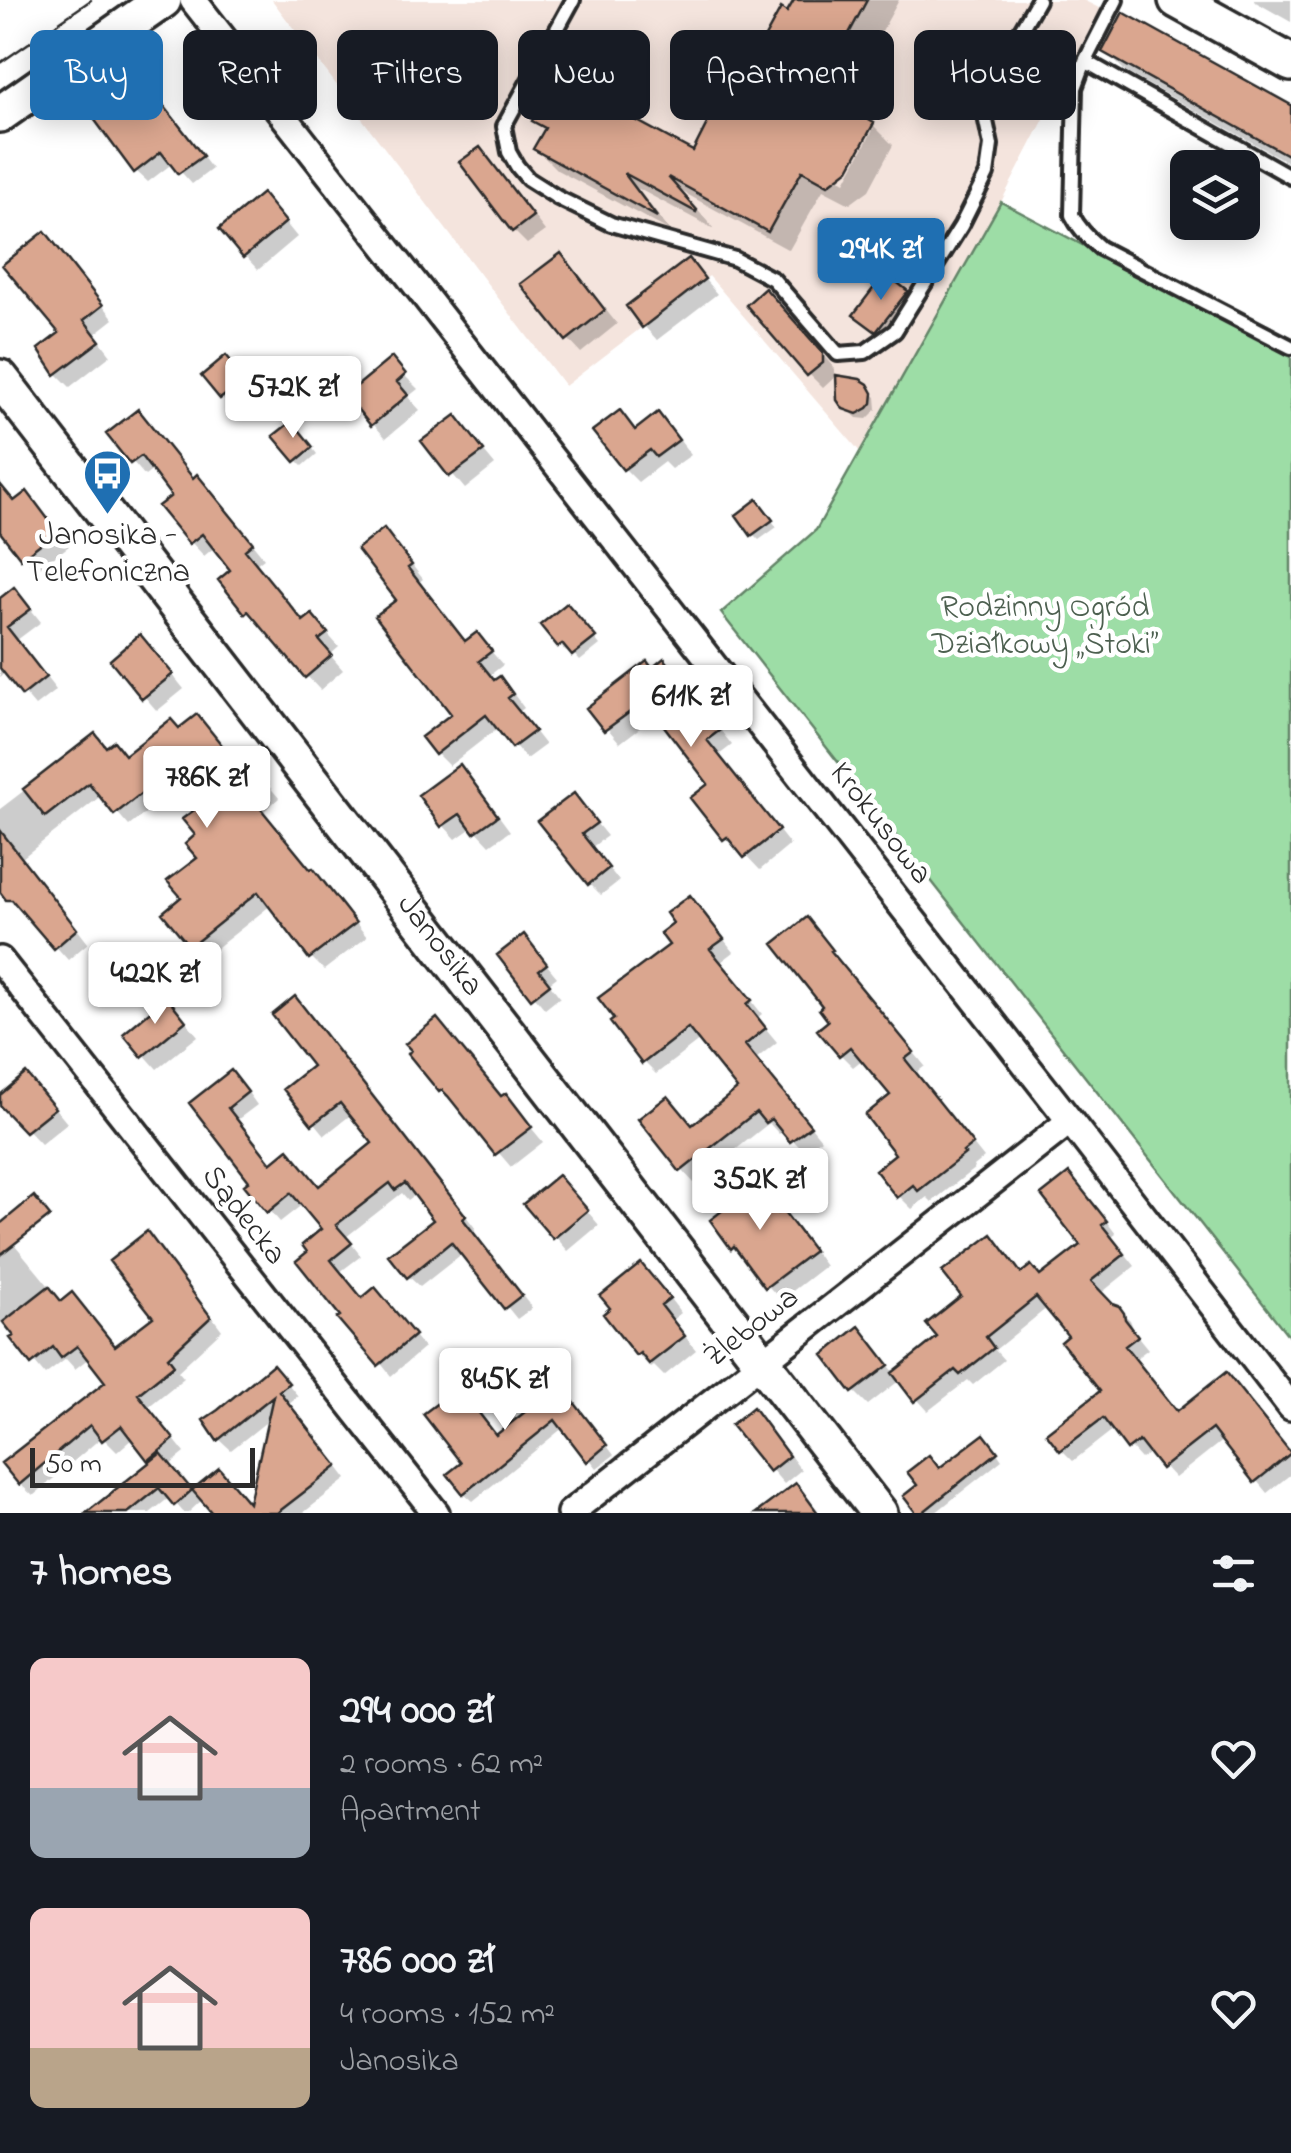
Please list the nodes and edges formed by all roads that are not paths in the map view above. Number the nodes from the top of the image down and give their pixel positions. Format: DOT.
graph roads {
  1 [pos="164,0"];
  2 [pos="193,0"];
  3 [pos="572,0"];
  4 [pos="1038,0"];
  5 [pos="1116,0"];
  6 [pos="1176,0"];
  7 [pos="1085,61"];
  8 [pos="1291,62"];
  9 [pos="0,114"];
  10 [pos="1291,177"];
  11 [pos="1291,347"];
  12 [pos="0,378"];
  13 [pos="0,960"];
  14 [pos="1070,1121"];
  15 [pos="762,1361"];
  16 [pos="1291,1407"];
  17 [pos="436,1513"];
  18 [pos="570,1513"];
  19 [pos="879,1513"];
  1 -- 9 [label="street"];
  2 -- 14 [label="street, Krokusowa"];
  3 -- 4 [label="lane"];
  5 -- 7 [label="lane"];
  6 -- 8 [label="street"];
  7 -- 10 [label="lane"];
  7 -- 11 [label="lane"];
  12 -- 15 [label="street, Janosika"];
  13 -- 17 [label="street, Sądecka"];
  14 -- 15 [label="street, Żlebowa"];
  14 -- 16 [label="street, Krokusowa"];
  15 -- 18 [label="street, Żlebowa"];
  15 -- 19 [label="street, Janosika"];
}
